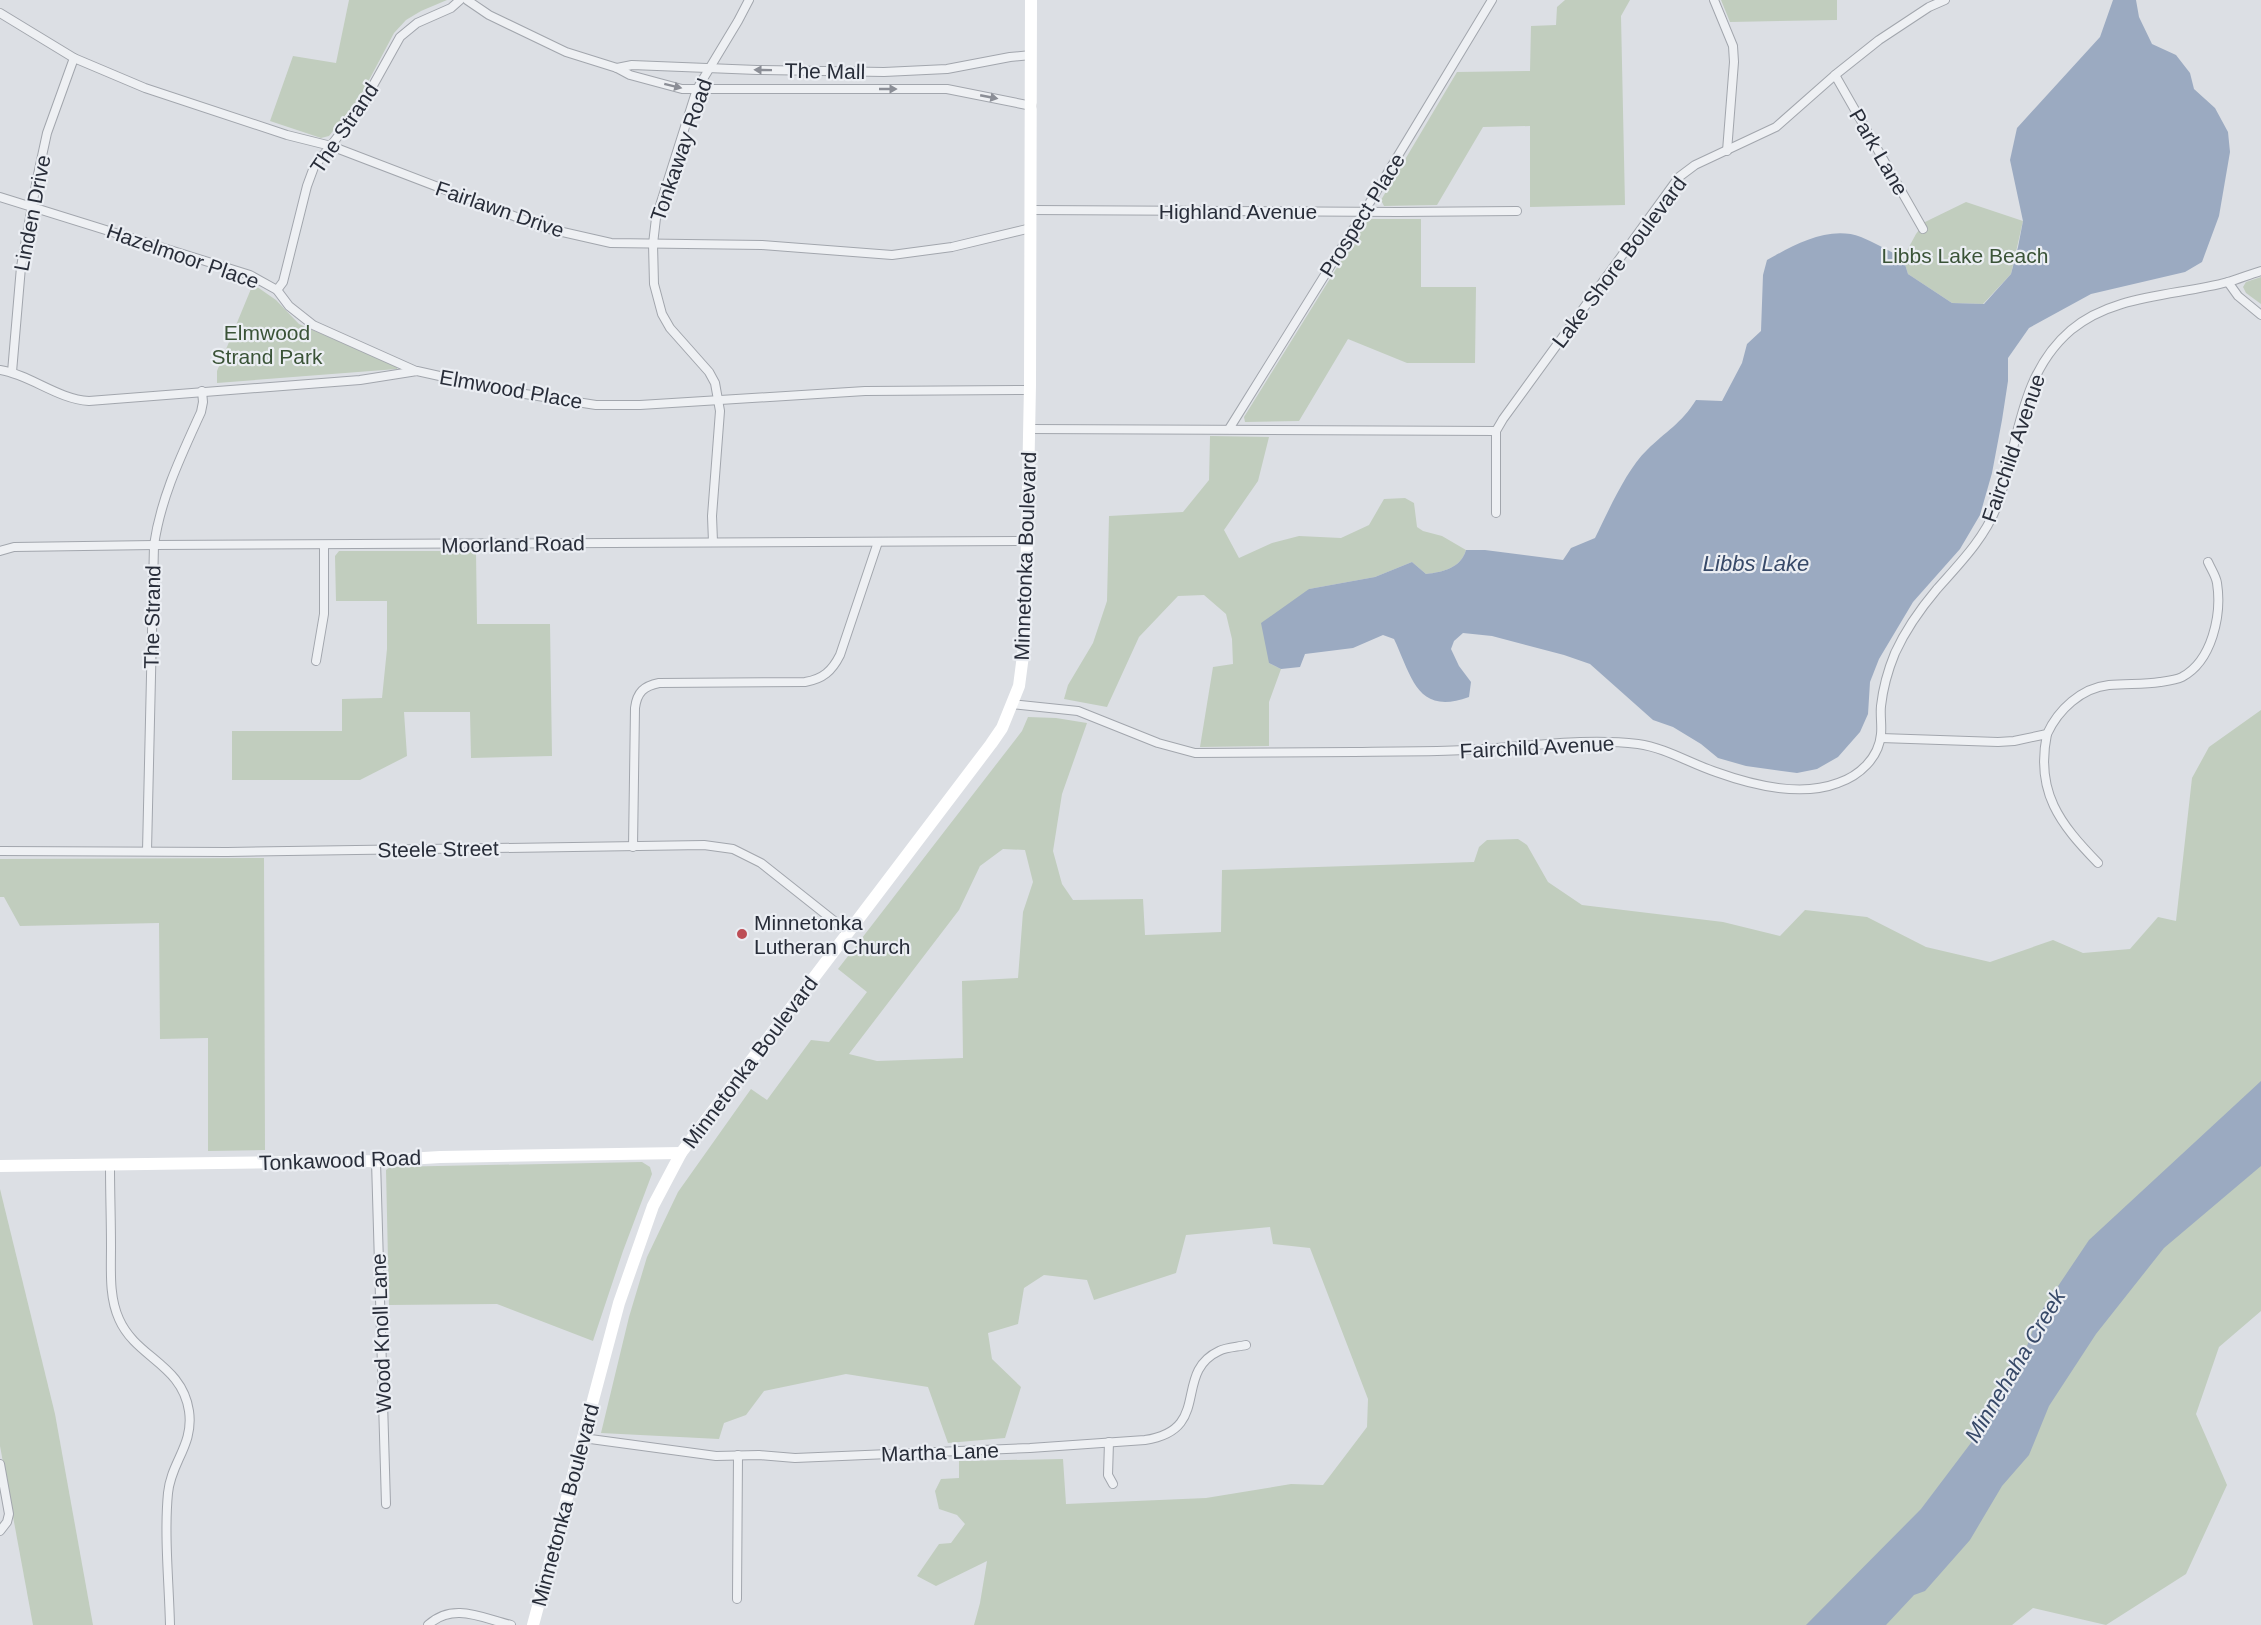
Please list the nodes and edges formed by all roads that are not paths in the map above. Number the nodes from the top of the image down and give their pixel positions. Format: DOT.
graph roads {
  1 [pos="460,0"];
  2 [pos="467,0"];
  3 [pos="749,0"];
  4 [pos="1031,0"];
  5 [pos="1492,0"];
  6 [pos="1714,0"];
  7 [pos="1945,0"];
  8 [pos="1928,4"];
  9 [pos="0,13"];
  10 [pos="1031,55"];
  11 [pos="74,58"];
  12 [pos="709,68"];
  13 [pos="617,69"];
  14 [pos="1835,75"];
  15 [pos="697,89"];
  16 [pos="1032,106"];
  17 [pos="331,146"];
  18 [pos="1727,151"];
  19 [pos="0,197"];
  20 [pos="33,208"];
  21 [pos="1031,210"];
  22 [pos="1518,211"];
  23 [pos="1364,212"];
  24 [pos="1031,228"];
  25 [pos="1923,229"];
  26 [pos="653,244"];
  27 [pos="2261,271"];
  28 [pos="2228,282"];
  29 [pos="277,290"];
  30 [pos="2261,315"];
  31 [pos="0,369"];
  32 [pos="12,372"];
  33 [pos="417,372"];
  34 [pos="1030,390"];
  35 [pos="202,391"];
  36 [pos="719,400"];
  37 [pos="1029,429"];
  38 [pos="1229,429"];
  39 [pos="1496,431"];
  40 [pos="1496,513"];
  41 [pos="1028,541"];
  42 [pos="713,542"];
  43 [pos="878,542"];
  44 [pos="154,545"];
  45 [pos="324,546"];
  46 [pos="0,551"];
  47 [pos="2208,562"];
  48 [pos="316,661"];
  49 [pos="1012,705"];
  50 [pos="2047,734"];
  51 [pos="1881,738"];
  52 [pos="633,847"];
  53 [pos="0,851"];
  54 [pos="147,851"];
  55 [pos="2098,863"];
  56 [pos="848,932"];
  57 [pos="681,1153"];
  58 [pos="376,1161"];
  59 [pos="0,1166"];
  60 [pos="110,1166"];
  61 [pos="1246,1345"];
  62 [pos="583,1438"];
  63 [pos="1109,1442"];
  64 [pos="738,1455"];
  65 [pos="0,1464"];
  66 [pos="1113,1484"];
  67 [pos="386,1504"];
  68 [pos="0,1531"];
  69 [pos="736,1599"];
  70 [pos="170,1625"];
  71 [pos="428,1625"];
  72 [pos="511,1625"];
  73 [pos="533,1625"];
  1 -- 17 [label="street, The Strand"];
  2 -- 13 [label="street, The Mall"];
  3 -- 12 [label="street, Tonkaway Road"];
  4 -- 10 [label="main road, Minnetonka Boulevard"];
  5 -- 23 [label="street, Prospect Place"];
  6 -- 18 [label="street"];
  7 -- 8 [label="street, Lake Shore Boulevard"];
  8 -- 14 [label="street, Lake Shore Boulevard"];
  9 -- 11 [label="street, Fairlawn Drive"];
  10 -- 12 [label="street, The Mall, one-way"];
  10 -- 16 [label="main road, Minnetonka Boulevard"];
  11 -- 17 [label="street, Fairlawn Drive"];
  11 -- 20 [label="street, Linden Drive"];
  12 -- 13 [label="street, The Mall"];
  12 -- 15 [label="street, Tonkaway Road"];
  13 -- 15 [label="street, The Mall, one-way"];
  14 -- 18 [label="street, Lake Shore Boulevard"];
  14 -- 25 [label="street, Park Lane"];
  15 -- 16 [label="street, The Mall, one-way"];
  15 -- 26 [label="street, Tonkaway Road"];
  16 -- 21 [label="main road, Minnetonka Boulevard"];
  17 -- 26 [label="street, Fairlawn Drive"];
  17 -- 29 [label="street, The Strand"];
  18 -- 39 [label="street, Lake Shore Boulevard"];
  19 -- 20 [label="street, Hazelmoor Place"];
  20 -- 29 [label="street, Hazelmoor Place"];
  20 -- 32 [label="street, Linden Drive"];
  21 -- 23 [label="street, Highland Avenue"];
  21 -- 24 [label="main road, Minnetonka Boulevard"];
  22 -- 23 [label="street, Highland Avenue"];
  23 -- 38 [label="street, Prospect Place"];
  24 -- 26 [label="street, Fairlawn Drive"];
  24 -- 34 [label="main road, Minnetonka Boulevard"];
  26 -- 36 [label="street, Tonkaway Road"];
  27 -- 28 [label="street, Fairchild Avenue"];
  28 -- 30 [label="street"];
  28 -- 51 [label="street, Fairchild Avenue"];
  29 -- 33 [label="street, Hazelmoor Place"];
  31 -- 32 [label="street, Elmwood Place"];
  32 -- 35 [label="street, Elmwood Place"];
  33 -- 35 [label="street, Elmwood Place"];
  33 -- 36 [label="street, Elmwood Place"];
  34 -- 36 [label="street, Elmwood Place"];
  34 -- 37 [label="main road, Minnetonka Boulevard"];
  35 -- 44 [label="street, The Strand"];
  36 -- 42 [label="street, Tonkaway Road"];
  37 -- 38 [label="street"];
  37 -- 41 [label="main road, Minnetonka Boulevard"];
  38 -- 39 [label="street"];
  39 -- 40 [label="street"];
  41 -- 43 [label="street, Moorland Road"];
  41 -- 49 [label="main road, Minnetonka Boulevard"];
  42 -- 43 [label="street, Moorland Road"];
  42 -- 45 [label="street, Moorland Road"];
  43 -- 52 [label="street"];
  44 -- 45 [label="street, Moorland Road"];
  44 -- 46 [label="street, Moorland Road"];
  44 -- 54 [label="street, The Strand"];
  45 -- 48 [label="street"];
  47 -- 50 [label="street"];
  49 -- 51 [label="street, Fairchild Avenue"];
  49 -- 56 [label="main road, Minnetonka Boulevard"];
  50 -- 51 [label="street"];
  50 -- 55 [label="street"];
  52 -- 54 [label="street, Steele Street"];
  52 -- 56 [label="street, Steele Street"];
  53 -- 54 [label="street, Steele Street"];
  56 -- 57 [label="main road, Minnetonka Boulevard"];
  57 -- 58 [label="main road, Tonkawood Road"];
  57 -- 62 [label="main road, Minnetonka Boulevard"];
  58 -- 60 [label="main road, Tonkawood Road"];
  58 -- 67 [label="street, Wood Knoll Lane"];
  59 -- 60 [label="main road, Tonkawood Road"];
  60 -- 70 [label="street"];
  61 -- 63 [label="street, Martha Lane"];
  62 -- 64 [label="street, Martha Lane"];
  62 -- 73 [label="main road, Minnetonka Boulevard"];
  63 -- 64 [label="street, Martha Lane"];
  63 -- 66 [label="street"];
  64 -- 69 [label="street"];
  65 -- 68 [label="street"];
  71 -- 72 [label="street"];
}
